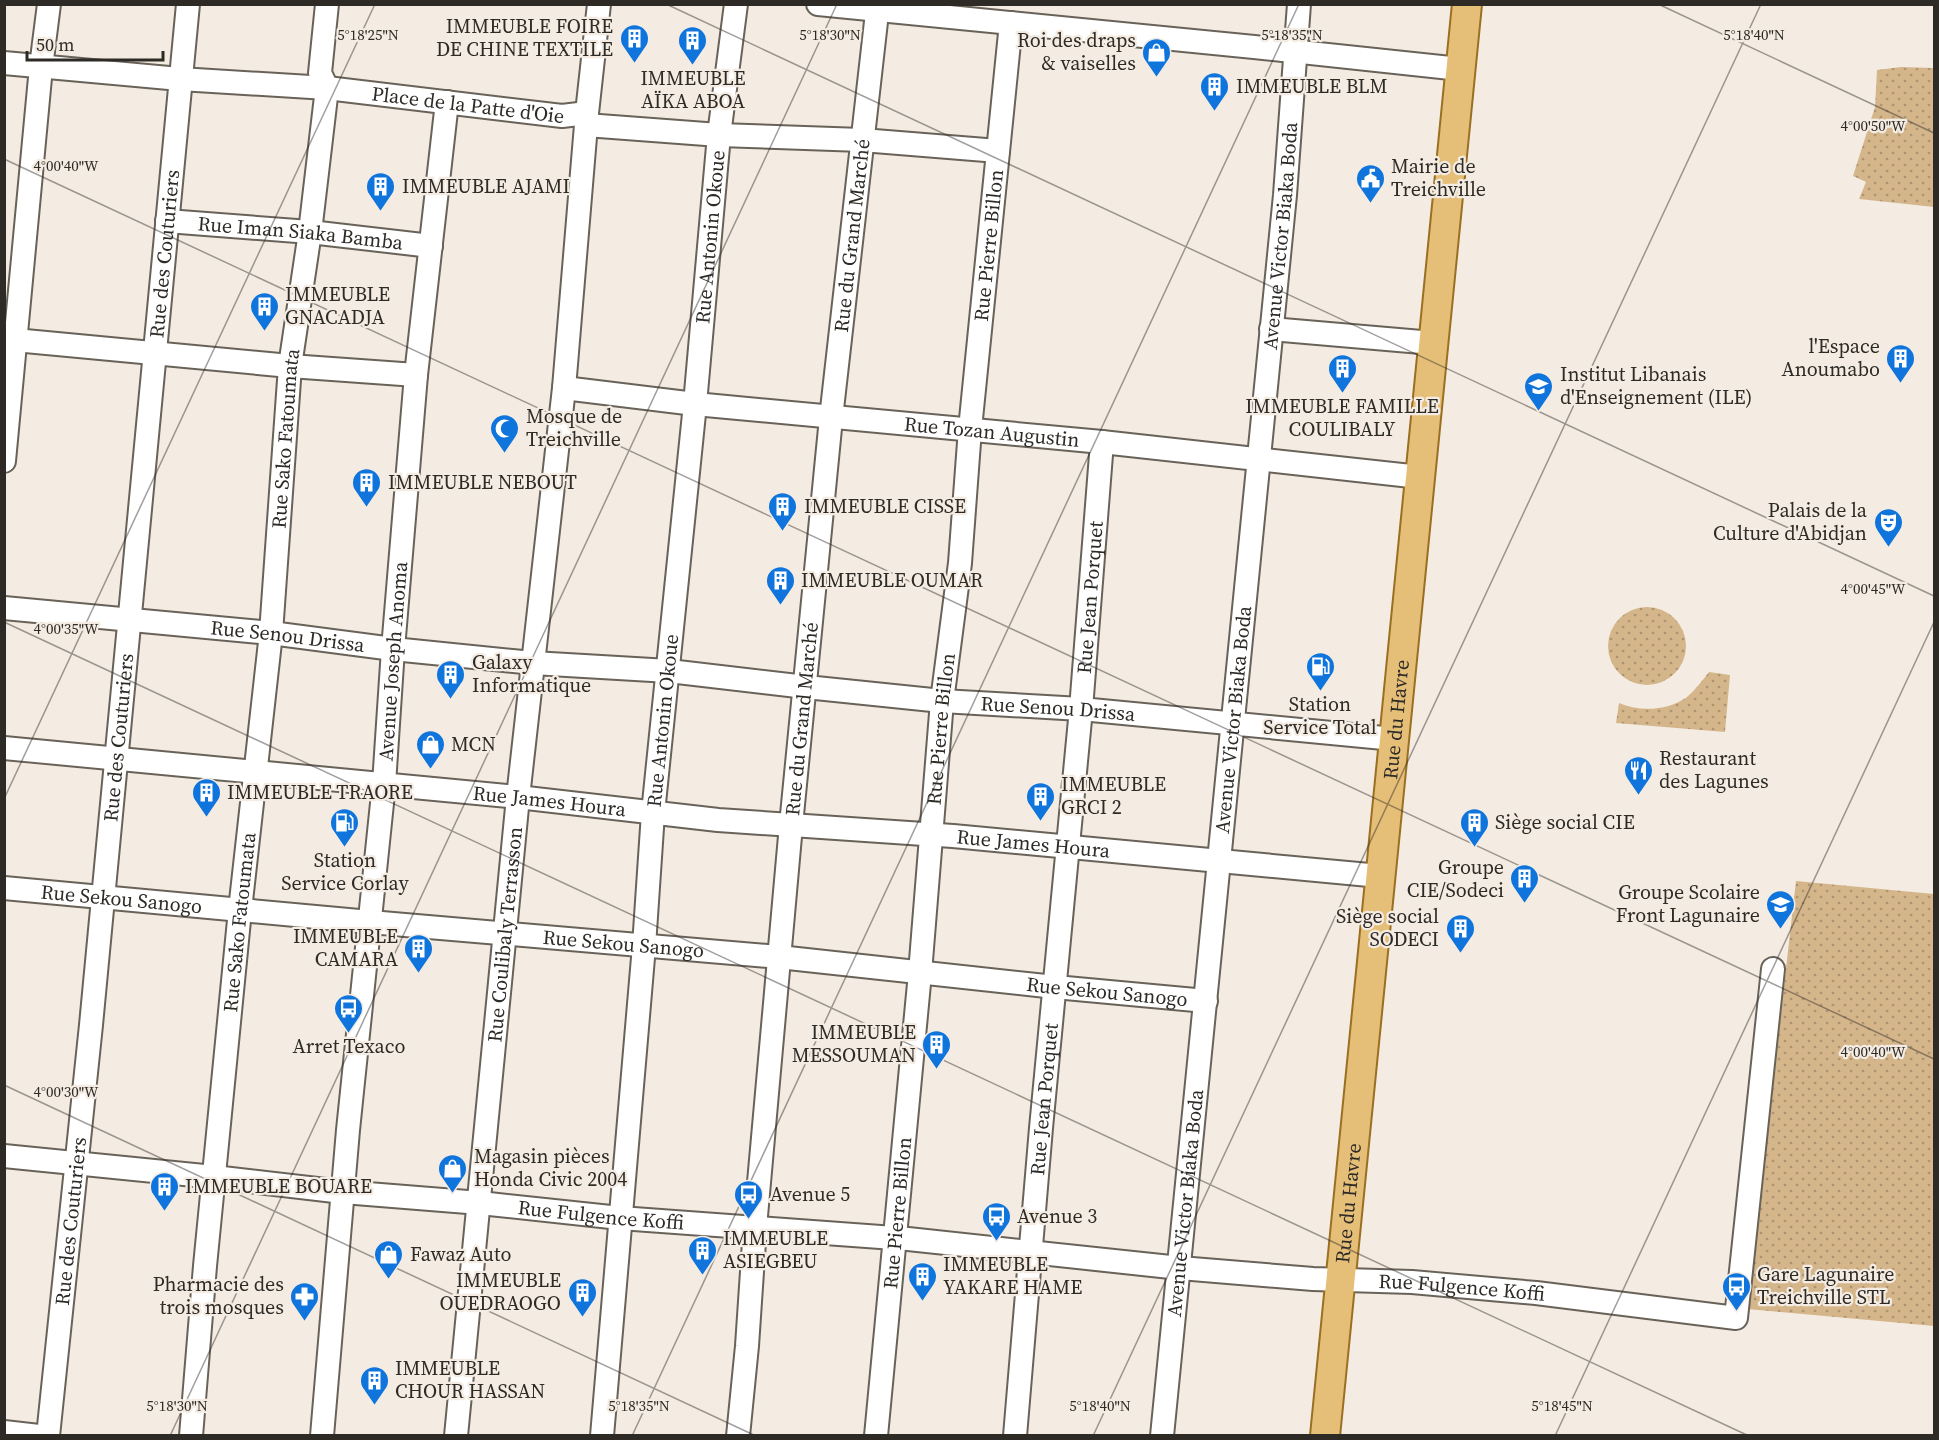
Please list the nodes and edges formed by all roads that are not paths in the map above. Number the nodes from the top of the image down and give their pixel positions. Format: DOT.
graph roads {
  1 [pos="49,4"];
  2 [pos="188,4"];
  3 [pos="327,4"];
  4 [pos="599,4"];
  5 [pos="736,4"];
  6 [pos="818,4"];
  7 [pos="1299,4"];
  8 [pos="1467,4"];
  9 [pos="877,7"];
  10 [pos="1011,23"];
  11 [pos="1295,52"];
  12 [pos="4,63"];
  13 [pos="41,67"];
  14 [pos="1460,69"];
  15 [pos="180,79"];
  16 [pos="327,88"];
  17 [pos="447,102"];
  18 [pos="587,119"];
  19 [pos="719,135"];
  20 [pos="862,140"];
  21 [pos="998,151"];
  22 [pos="167,221"];
  23 [pos="310,232"];
  24 [pos="431,246"];
  25 [pos="1272,329"];
  26 [pos="11,339"];
  27 [pos="1433,343"];
  28 [pos="155,353"];
  29 [pos="290,366"];
  30 [pos="416,375"];
  31 [pos="564,388"];
  32 [pos="695,404"];
  33 [pos="831,418"];
  34 [pos="970,429"];
  35 [pos="1101,442"];
  36 [pos="1258,460"];
  37 [pos="4,461"];
  38 [pos="1420,477"];
  39 [pos="4,608"];
  40 [pos="129,620"];
  41 [pos="271,633"];
  42 [pos="393,649"];
  43 [pos="533,663"];
  44 [pos="669,670"];
  45 [pos="806,687"];
  46 [pos="942,701"];
  47 [pos="1081,709"];
  48 [pos="1233,724"];
  49 [pos="1394,739"];
  50 [pos="4,748"];
  51 [pos="117,760"];
  52 [pos="255,773"];
  53 [pos="384,784"];
  54 [pos="518,797"];
  55 [pos="653,813"];
  56 [pos="791,825"];
  57 [pos="932,835"];
  58 [pos="1069,847"];
  59 [pos="1220,861"];
  60 [pos="1380,876"];
  61 [pos="4,888"];
  62 [pos="102,897"];
  63 [pos="240,910"];
  64 [pos="370,922"];
  65 [pos="505,933"];
  66 [pos="644,946"];
  67 [pos="779,957"];
  68 [pos="1773,969"];
  69 [pos="920,973"];
  70 [pos="1055,987"];
  71 [pos="1206,1001"];
  72 [pos="4,1156"];
  73 [pos="77,1163"];
  74 [pos="214,1177"];
  75 [pos="343,1192"];
  76 [pos="480,1203"];
  77 [pos="620,1218"];
  78 [pos="755,1227"];
  79 [pos="895,1239"];
  80 [pos="1030,1251"];
  81 [pos="1180,1268"];
  82 [pos="1340,1280"];
  83 [pos="4,1432"];
  84 [pos="39,1436"];
  85 [pos="48,1436"];
  86 [pos="191,1436"];
  87 [pos="322,1436"];
  88 [pos="456,1436"];
  89 [pos="602,1436"];
  90 [pos="738,1436"];
  91 [pos="876,1436"];
  92 [pos="1015,1436"];
  93 [pos="1162,1436"];
  94 [pos="1325,1436"];
  1 -- 13 [label="street"];
  2 -- 15 [label="street, Rue des Couturiers"];
  3 -- 16 [label="street"];
  4 -- 18 [label="street, Place de la Patte d'Oie"];
  5 -- 19 [label="street, Rue Antonin Okoue"];
  6 -- 9 [label="street"];
  7 -- 11 [label="street, Avenue Victor Biaka Boda"];
  8 -- 14 [label="main road, Rue du Havre"];
  9 -- 10 [label="street"];
  9 -- 20 [label="street, Rue du Grand Marché"];
  10 -- 11 [label="street"];
  10 -- 21 [label="street, Rue Pierre Billon"];
  11 -- 14 [label="street"];
  11 -- 25 [label="street, Avenue Victor Biaka Boda"];
  12 -- 13 [label="street, Place de la Patte d'Oie"];
  13 -- 15 [label="street, Place de la Patte d'Oie"];
  13 -- 26 [label="street"];
  14 -- 27 [label="main road, Rue du Havre"];
  15 -- 16 [label="street, Place de la Patte d'Oie"];
  15 -- 22 [label="street, Rue des Couturiers"];
  16 -- 17 [label="street, Place de la Patte d'Oie"];
  16 -- 23 [label="street, Rue Sako Fatoumata"];
  17 -- 18 [label="street, Place de la Patte d'Oie"];
  17 -- 24 [label="street, Avenue Joseph Anoma"];
  18 -- 19 [label="street"];
  18 -- 31 [label="street, Rue Coulibaly Terrasson"];
  19 -- 20 [label="street"];
  19 -- 32 [label="street, Rue Antonin Okoue"];
  20 -- 21 [label="street"];
  20 -- 33 [label="street, Rue du Grand Marché"];
  21 -- 34 [label="street, Rue Pierre Billon"];
  22 -- 23 [label="street, Rue Iman Siaka Bamba"];
  22 -- 28 [label="street, Rue des Couturiers"];
  23 -- 24 [label="street, Rue Iman Siaka Bamba"];
  23 -- 29 [label="street, Rue Sako Fatoumata"];
  24 -- 30 [label="street, Avenue Joseph Anoma"];
  25 -- 27 [label="street"];
  25 -- 36 [label="street, Avenue Victor Biaka Boda"];
  26 -- 28 [label="street"];
  26 -- 37 [label="street"];
  27 -- 38 [label="main road, Rue du Havre"];
  28 -- 29 [label="street"];
  28 -- 40 [label="street, Rue des Couturiers"];
  29 -- 30 [label="street"];
  29 -- 41 [label="street, Rue Sako Fatoumata"];
  30 -- 42 [label="street, Avenue Joseph Anoma"];
  31 -- 32 [label="street, Rue Tozan Augustin"];
  31 -- 43 [label="street, Rue Coulibaly Terrasson"];
  32 -- 33 [label="street, Rue Tozan Augustin"];
  32 -- 44 [label="street, Rue Antonin Okoue"];
  33 -- 34 [label="street, Rue Tozan Augustin"];
  33 -- 45 [label="street, Rue du Grand Marché"];
  34 -- 35 [label="street, Rue Tozan Augustin"];
  34 -- 46 [label="street, Rue Pierre Billon"];
  35 -- 36 [label="street, Rue Tozan Augustin"];
  35 -- 47 [label="street, Rue Jean Porquet"];
  36 -- 38 [label="street, Rue Tozan Augustin"];
  36 -- 48 [label="street, Avenue Victor Biaka Boda"];
  38 -- 49 [label="main road, Rue du Havre"];
  39 -- 40 [label="street, Rue Senou Drissa"];
  40 -- 41 [label="street, Rue Senou Drissa"];
  40 -- 51 [label="street, Rue des Couturiers"];
  41 -- 42 [label="street, Rue Senou Drissa"];
  41 -- 52 [label="street, Rue Sako Fatoumata"];
  42 -- 43 [label="street, Rue Senou Drissa"];
  42 -- 53 [label="street, Avenue Joseph Anoma"];
  43 -- 44 [label="street, Rue Senou Drissa"];
  43 -- 54 [label="street, Rue Coulibaly Terrasson"];
  44 -- 45 [label="street, Rue Senou Drissa"];
  44 -- 55 [label="street, Rue Antonin Okoue"];
  45 -- 46 [label="street, Rue Senou Drissa"];
  45 -- 56 [label="street, Rue du Grand Marché"];
  46 -- 47 [label="street, Rue Senou Drissa"];
  46 -- 57 [label="street, Rue Pierre Billon"];
  47 -- 48 [label="street, Rue Senou Drissa"];
  47 -- 58 [label="street, Rue Jean Porquet"];
  48 -- 49 [label="street, Rue Senou Drissa"];
  48 -- 59 [label="street, Avenue Victor Biaka Boda"];
  49 -- 60 [label="main road, Rue du Havre"];
  50 -- 51 [label="street, Rue James Houra"];
  51 -- 52 [label="street, Rue James Houra"];
  51 -- 62 [label="street, Rue des Couturiers"];
  52 -- 53 [label="street, Rue James Houra"];
  52 -- 63 [label="street, Rue Sako Fatoumata"];
  53 -- 54 [label="street, Rue James Houra"];
  53 -- 64 [label="street, Avenue Joseph Anoma"];
  54 -- 55 [label="street, Rue James Houra"];
  54 -- 65 [label="street, Rue Coulibaly Terrasson"];
  55 -- 56 [label="street, Rue James Houra"];
  55 -- 66 [label="street, Rue Antonin Okoue"];
  56 -- 57 [label="street, Rue James Houra"];
  56 -- 67 [label="street, Rue du Grand Marché"];
  57 -- 58 [label="street, Rue James Houra"];
  57 -- 69 [label="street, Rue Pierre Billon"];
  58 -- 59 [label="street, Rue James Houra"];
  58 -- 70 [label="street, Rue Jean Porquet"];
  59 -- 60 [label="street, Rue James Houra"];
  59 -- 71 [label="street, Avenue Victor Biaka Boda"];
  60 -- 82 [label="main road, Rue du Havre"];
  61 -- 62 [label="street, Rue Sekou Sanogo"];
  62 -- 63 [label="street, Rue Sekou Sanogo"];
  62 -- 73 [label="street, Rue des Couturiers"];
  63 -- 64 [label="street, Rue Sekou Sanogo"];
  63 -- 74 [label="street, Rue Sako Fatoumata"];
  64 -- 65 [label="street, Rue Sekou Sanogo"];
  64 -- 75 [label="street, Avenue Joseph Anoma"];
  65 -- 66 [label="street, Rue Sekou Sanogo"];
  65 -- 76 [label="street, Rue Coulibaly Terrasson"];
  66 -- 67 [label="street, Rue Sekou Sanogo"];
  66 -- 77 [label="street, Rue Antonin Okoue"];
  67 -- 69 [label="street, Rue Sekou Sanogo"];
  67 -- 78 [label="street, Rue du Grand Marché"];
  68 -- 82 [label="street, Rue Fulgence Koffi"];
  69 -- 70 [label="street, Rue Sekou Sanogo"];
  69 -- 79 [label="street, Rue Pierre Billon"];
  70 -- 71 [label="street, Rue Sekou Sanogo"];
  70 -- 80 [label="street, Rue Jean Porquet"];
  71 -- 81 [label="street, Avenue Victor Biaka Boda"];
  72 -- 73 [label="street, Rue Fulgence Koffi"];
  73 -- 74 [label="street, Rue Fulgence Koffi"];
  73 -- 85 [label="street, Rue des Couturiers"];
  74 -- 75 [label="street, Rue Fulgence Koffi"];
  74 -- 86 [label="street, Rue Sako Fatoumata"];
  75 -- 76 [label="street, Rue Fulgence Koffi"];
  75 -- 87 [label="street, Avenue Joseph Anoma"];
  76 -- 77 [label="street, Rue Fulgence Koffi"];
  76 -- 88 [label="street, Rue Coulibaly Terrasson"];
  77 -- 78 [label="street, Rue Fulgence Koffi"];
  77 -- 89 [label="street, Rue Antonin Okoue"];
  78 -- 79 [label="street, Rue Fulgence Koffi"];
  78 -- 90 [label="street, Rue du Grand Marché"];
  79 -- 80 [label="street, Rue Fulgence Koffi"];
  79 -- 91 [label="street, Rue Pierre Billon"];
  80 -- 81 [label="street, Rue Fulgence Koffi"];
  80 -- 92 [label="street, Rue Jean Porquet"];
  81 -- 82 [label="street, Rue Fulgence Koffi"];
  81 -- 93 [label="street, Avenue Victor Biaka Boda"];
  82 -- 94 [label="main road, Rue du Havre"];
  83 -- 84 [label="street"];
}
